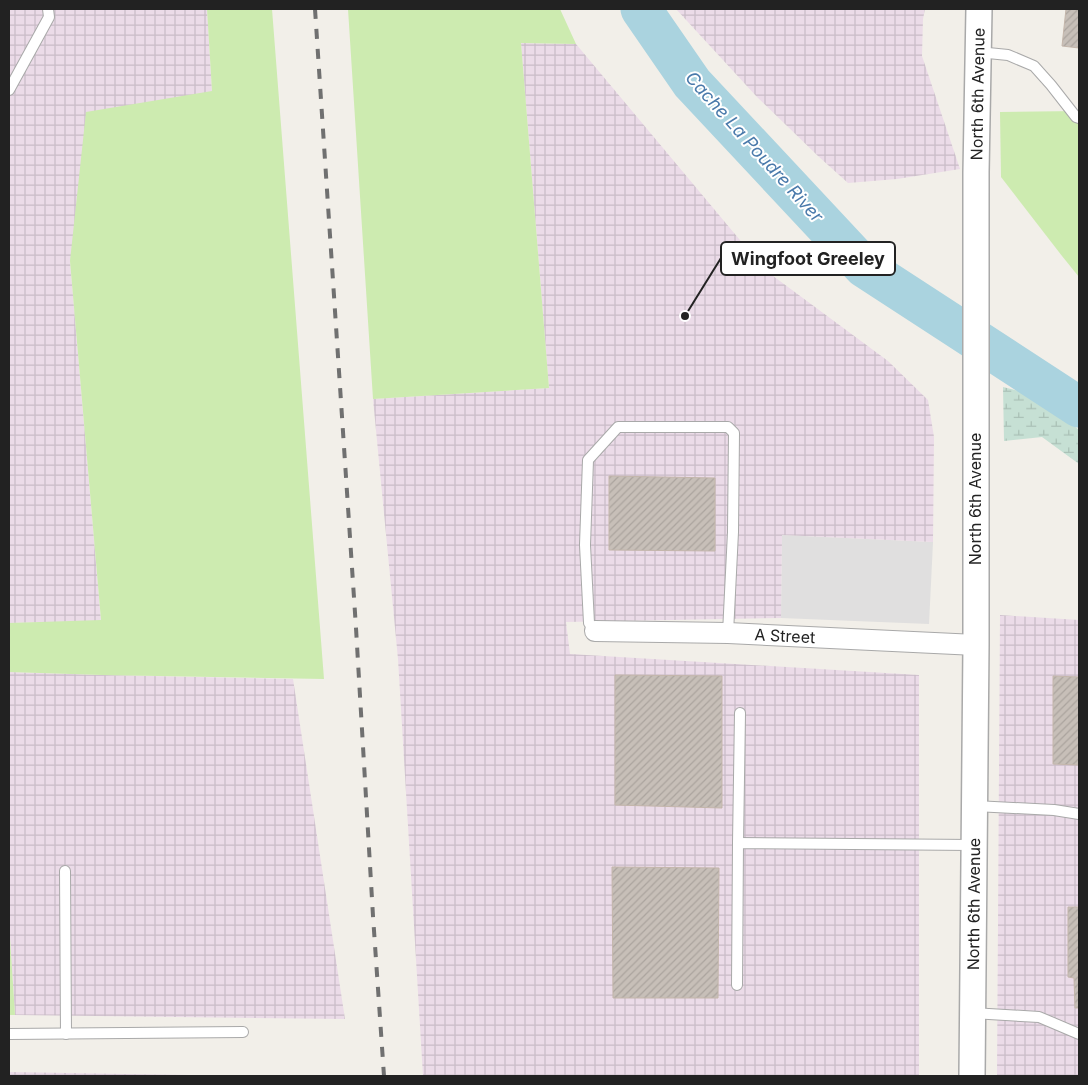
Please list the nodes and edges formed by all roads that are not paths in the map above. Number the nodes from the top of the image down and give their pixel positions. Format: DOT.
graph roads {
  1 [pos="48,9"];
  2 [pos="979,9"];
  3 [pos="978,52"];
  4 [pos="9,90"];
  5 [pos="1079,118"];
  6 [pos="595,630"];
  7 [pos="728,633"];
  8 [pos="976,645"];
  9 [pos="740,713"];
  10 [pos="974,806"];
  11 [pos="1079,814"];
  12 [pos="738,843"];
  13 [pos="974,845"];
  14 [pos="65,871"];
  15 [pos="736,985"];
  16 [pos="972,1001"];
  17 [pos="243,1032"];
  18 [pos="9,1034"];
  19 [pos="66,1034"];
  20 [pos="1079,1034"];
  21 [pos="972,1076"];
  1 -- 4 [label="lane"];
  2 -- 3 [label="street, North 6th Avenue"];
  3 -- 5 [label="lane"];
  3 -- 8 [label="street, North 6th Avenue"];
  6 -- 7 [label="street, A Street"];
  6 -- 7 [label="lane"];
  7 -- 8 [label="street, A Street"];
  8 -- 10 [label="street, North 6th Avenue"];
  9 -- 12 [label="lane"];
  10 -- 11 [label="lane"];
  10 -- 13 [label="street, North 6th Avenue"];
  12 -- 13 [label="lane"];
  12 -- 15 [label="lane"];
  13 -- 16 [label="street, North 6th Avenue"];
  14 -- 19 [label="lane"];
  16 -- 20 [label="lane"];
  16 -- 21 [label="street, North 6th Avenue"];
  17 -- 19 [label="lane"];
  18 -- 19 [label="lane"];
}
